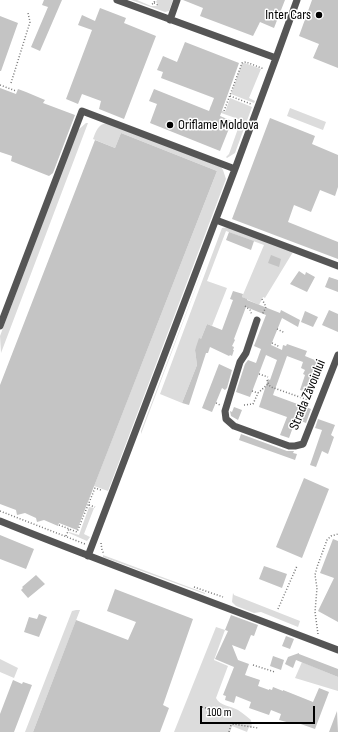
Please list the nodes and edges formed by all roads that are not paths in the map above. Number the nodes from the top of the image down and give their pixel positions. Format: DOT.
graph roads {
  1 [pos="117,0"];
  2 [pos="177,0"];
  3 [pos="297,0"];
  4 [pos="170,20"];
  5 [pos="276,58"];
  6 [pos="235,169"];
  7 [pos="216,220"];
  8 [pos="338,266"];
  9 [pos="256,322"];
  10 [pos="0,326"];
  11 [pos="338,355"];
  12 [pos="0,521"];
  13 [pos="88,556"];
  14 [pos="338,650"];
  1 -- 4 [label="street"];
  2 -- 4 [label="street"];
  3 -- 5 [label="street"];
  4 -- 5 [label="street"];
  5 -- 6 [label="street"];
  6 -- 7 [label="street"];
  6 -- 10 [label="street"];
  7 -- 8 [label="street"];
  7 -- 13 [label="street"];
  9 -- 11 [label="street, Strada Zăvoiului"];
  12 -- 13 [label="street"];
  13 -- 14 [label="street"];
}
